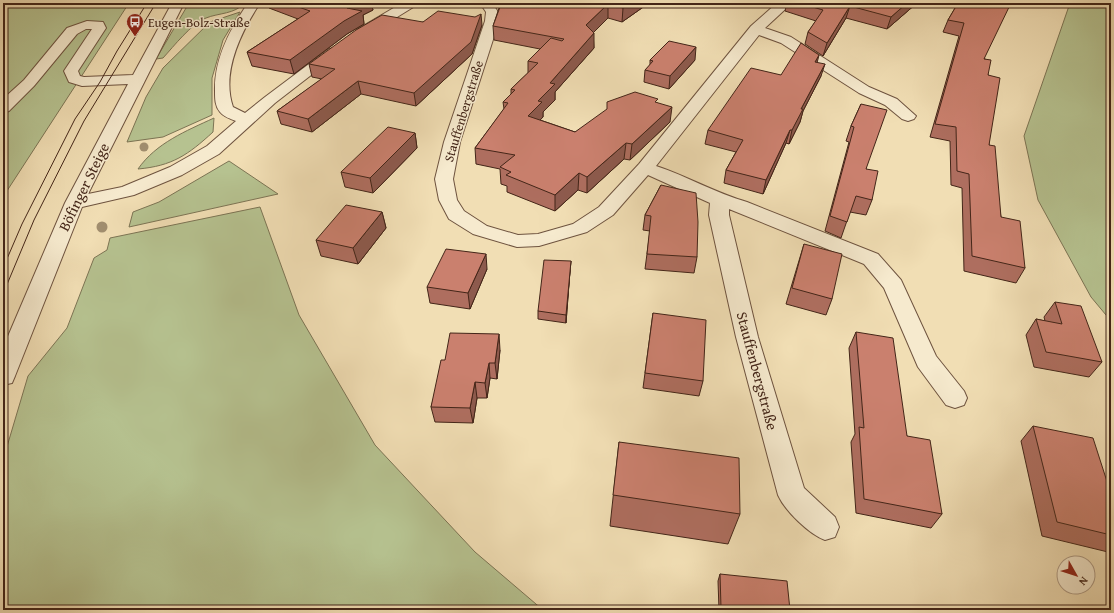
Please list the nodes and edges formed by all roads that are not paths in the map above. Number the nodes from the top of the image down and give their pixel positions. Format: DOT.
graph roads {
  1 [pos="178,3"];
  2 [pos="254,3"];
  3 [pos="411,3"];
  4 [pos="486,3"];
  5 [pos="786,3"];
  6 [pos="756,29"];
  7 [pos="137,79"];
  8 [pos="3,108"];
  9 [pos="908,116"];
  10 [pos="247,120"];
  11 [pos="645,168"];
  12 [pos="720,200"];
  13 [pos="74,203"];
  14 [pos="3,376"];
  15 [pos="956,398"];
  16 [pos="825,527"];
  1 -- 7 [label="street, Böfinger Steige"];
  2 -- 10 [label="street"];
  3 -- 10 [label="street"];
  4 -- 11 [label="street, Stauffenbergstraße"];
  5 -- 6 [label="street, Stauffenbergstraße"];
  6 -- 9 [label="street"];
  6 -- 11 [label="street, Stauffenbergstraße"];
  7 -- 8 [label="street"];
  7 -- 13 [label="street, Böfinger Steige"];
  10 -- 13 [label="street"];
  11 -- 12 [label="street"];
  12 -- 15 [label="street"];
  12 -- 16 [label="street, Stauffenbergstraße"];
  13 -- 14 [label="street, Böfinger Steige"];
}
